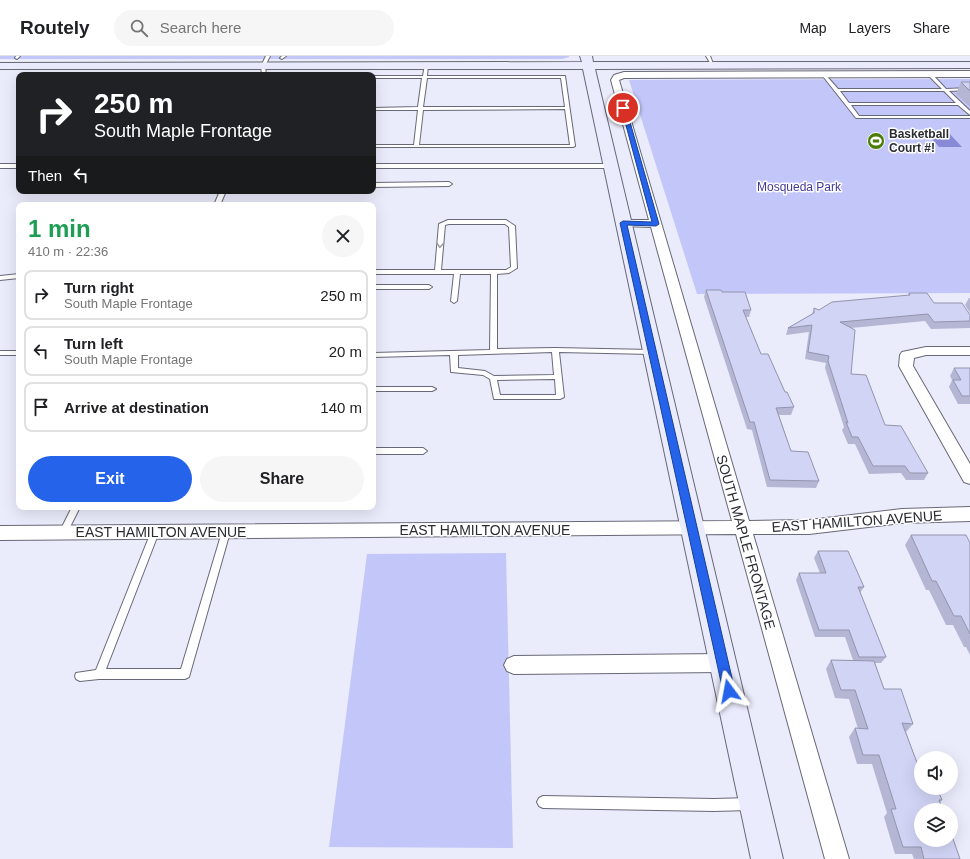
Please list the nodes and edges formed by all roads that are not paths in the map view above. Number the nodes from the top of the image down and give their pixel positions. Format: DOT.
graph roads {
  1 [pos="710,60"];
  2 [pos="586,61"];
  3 [pos="970,64"];
  4 [pos="920,65"];
  5 [pos="0,66"];
  6 [pos="265,66"];
  7 [pos="426,71"];
  8 [pos="824,74"];
  9 [pos="929,74"];
  10 [pos="970,74"];
  11 [pos="376,77"];
  12 [pos="970,89"];
  13 [pos="837,90"];
  14 [pos="944,90"];
  15 [pos="848,104"];
  16 [pos="958,104"];
  17 [pos="568,108"];
  18 [pos="376,109"];
  19 [pos="421,109"];
  20 [pos="970,114"];
  21 [pos="970,118"];
  22 [pos="376,146"];
  23 [pos="416,146"];
  24 [pos="0,166"];
  25 [pos="16,166"];
  26 [pos="376,166"];
  27 [pos="610,166"];
  28 [pos="376,184"];
  29 [pos="448,184"];
  30 [pos="623,223"];
  31 [pos="656,224"];
  32 [pos="376,272"];
  33 [pos="438,272"];
  34 [pos="457,272"];
  35 [pos="494,272"];
  36 [pos="16,276"];
  37 [pos="0,278"];
  38 [pos="376,287"];
  39 [pos="429,287"];
  40 [pos="454,301"];
  41 [pos="555,350"];
  42 [pos="970,351"];
  43 [pos="493,352"];
  44 [pos="652,352"];
  45 [pos="0,353"];
  46 [pos="16,353"];
  47 [pos="454,354"];
  48 [pos="376,355"];
  49 [pos="558,377"];
  50 [pos="493,378"];
  51 [pos="376,389"];
  52 [pos="432,389"];
  53 [pos="376,451"];
  54 [pos="423,452"];
  55 [pos="970,478"];
  56 [pos="75,510"];
  57 [pos="970,514"];
  58 [pos="692,528"];
  59 [pos="741,528"];
  60 [pos="155,532"];
  61 [pos="226,532"];
  62 [pos="0,533"];
  63 [pos="64,533"];
  64 [pos="722,663"];
  65 [pos="514,665"];
  66 [pos="99,674"];
  67 [pos="80,676"];
  68 [pos="543,802"];
  69 [pos="755,804"];
  70 [pos="768,859"];
  71 [pos="837,859"];
  1 -- 2 [label="street"];
  1 -- 4 [label="street"];
  2 -- 7 [label="street"];
  2 -- 27 [label="street"];
  3 -- 4 [label="street"];
  4 -- 9 [label="street"];
  5 -- 6 [label="street"];
  6 -- 7 [label="street"];
  7 -- 11 [label="lane"];
  7 -- 17 [label="lane"];
  7 -- 19 [label="lane"];
  8 -- 9 [label="street"];
  8 -- 13 [label="lane"];
  8 -- 31 [label="street, SOUTH MAPLE FRONTAGE"];
  9 -- 10 [label="street"];
  9 -- 14 [label="lane"];
  12 -- 14 [label="lane"];
  13 -- 14 [label="lane"];
  13 -- 15 [label="lane"];
  14 -- 16 [label="lane"];
  15 -- 16 [label="lane"];
  15 -- 21 [label="lane"];
  16 -- 20 [label="lane"];
  17 -- 19 [label="lane"];
  17 -- 23 [label="lane"];
  18 -- 19 [label="lane"];
  19 -- 23 [label="lane"];
  22 -- 23 [label="lane"];
  24 -- 25 [label="lane"];
  26 -- 27 [label="lane"];
  27 -- 30 [label="street"];
  28 -- 29 [label="lane"];
  30 -- 31 [label="street"];
  30 -- 44 [label="street"];
  31 -- 59 [label="street, SOUTH MAPLE FRONTAGE"];
  32 -- 33 [label="lane"];
  33 -- 34 [label="lane"];
  35 -- 33 [label="lane, one-way"];
  34 -- 35 [label="lane"];
  34 -- 40 [label="lane"];
  35 -- 43 [label="lane"];
  36 -- 37 [label="lane"];
  38 -- 39 [label="lane"];
  41 -- 43 [label="lane"];
  41 -- 44 [label="lane"];
  41 -- 49 [label="lane"];
  42 -- 55 [label="street"];
  43 -- 47 [label="lane"];
  44 -- 58 [label="street"];
  45 -- 46 [label="lane"];
  47 -- 48 [label="lane"];
  47 -- 50 [label="lane"];
  49 -- 50 [label="lane"];
  49 -- 50 [label="lane"];
  51 -- 52 [label="lane"];
  53 -- 54 [label="lane"];
  56 -- 63 [label="lane"];
  57 -- 59 [label="street, EAST HAMILTON AVENUE"];
  58 -- 59 [label="street, EAST HAMILTON AVENUE"];
  58 -- 61 [label="street, EAST HAMILTON AVENUE"];
  58 -- 64 [label="street"];
  59 -- 71 [label="street, SOUTH MAPLE FRONTAGE"];
  60 -- 61 [label="street, EAST HAMILTON AVENUE"];
  60 -- 63 [label="street, EAST HAMILTON AVENUE"];
  60 -- 66 [label="lane"];
  61 -- 66 [label="lane"];
  62 -- 63 [label="street, EAST HAMILTON AVENUE"];
  64 -- 65 [label="street"];
  64 -- 69 [label="street"];
  66 -- 67 [label="lane"];
  68 -- 69 [label="lane"];
  69 -- 70 [label="street"];
}
